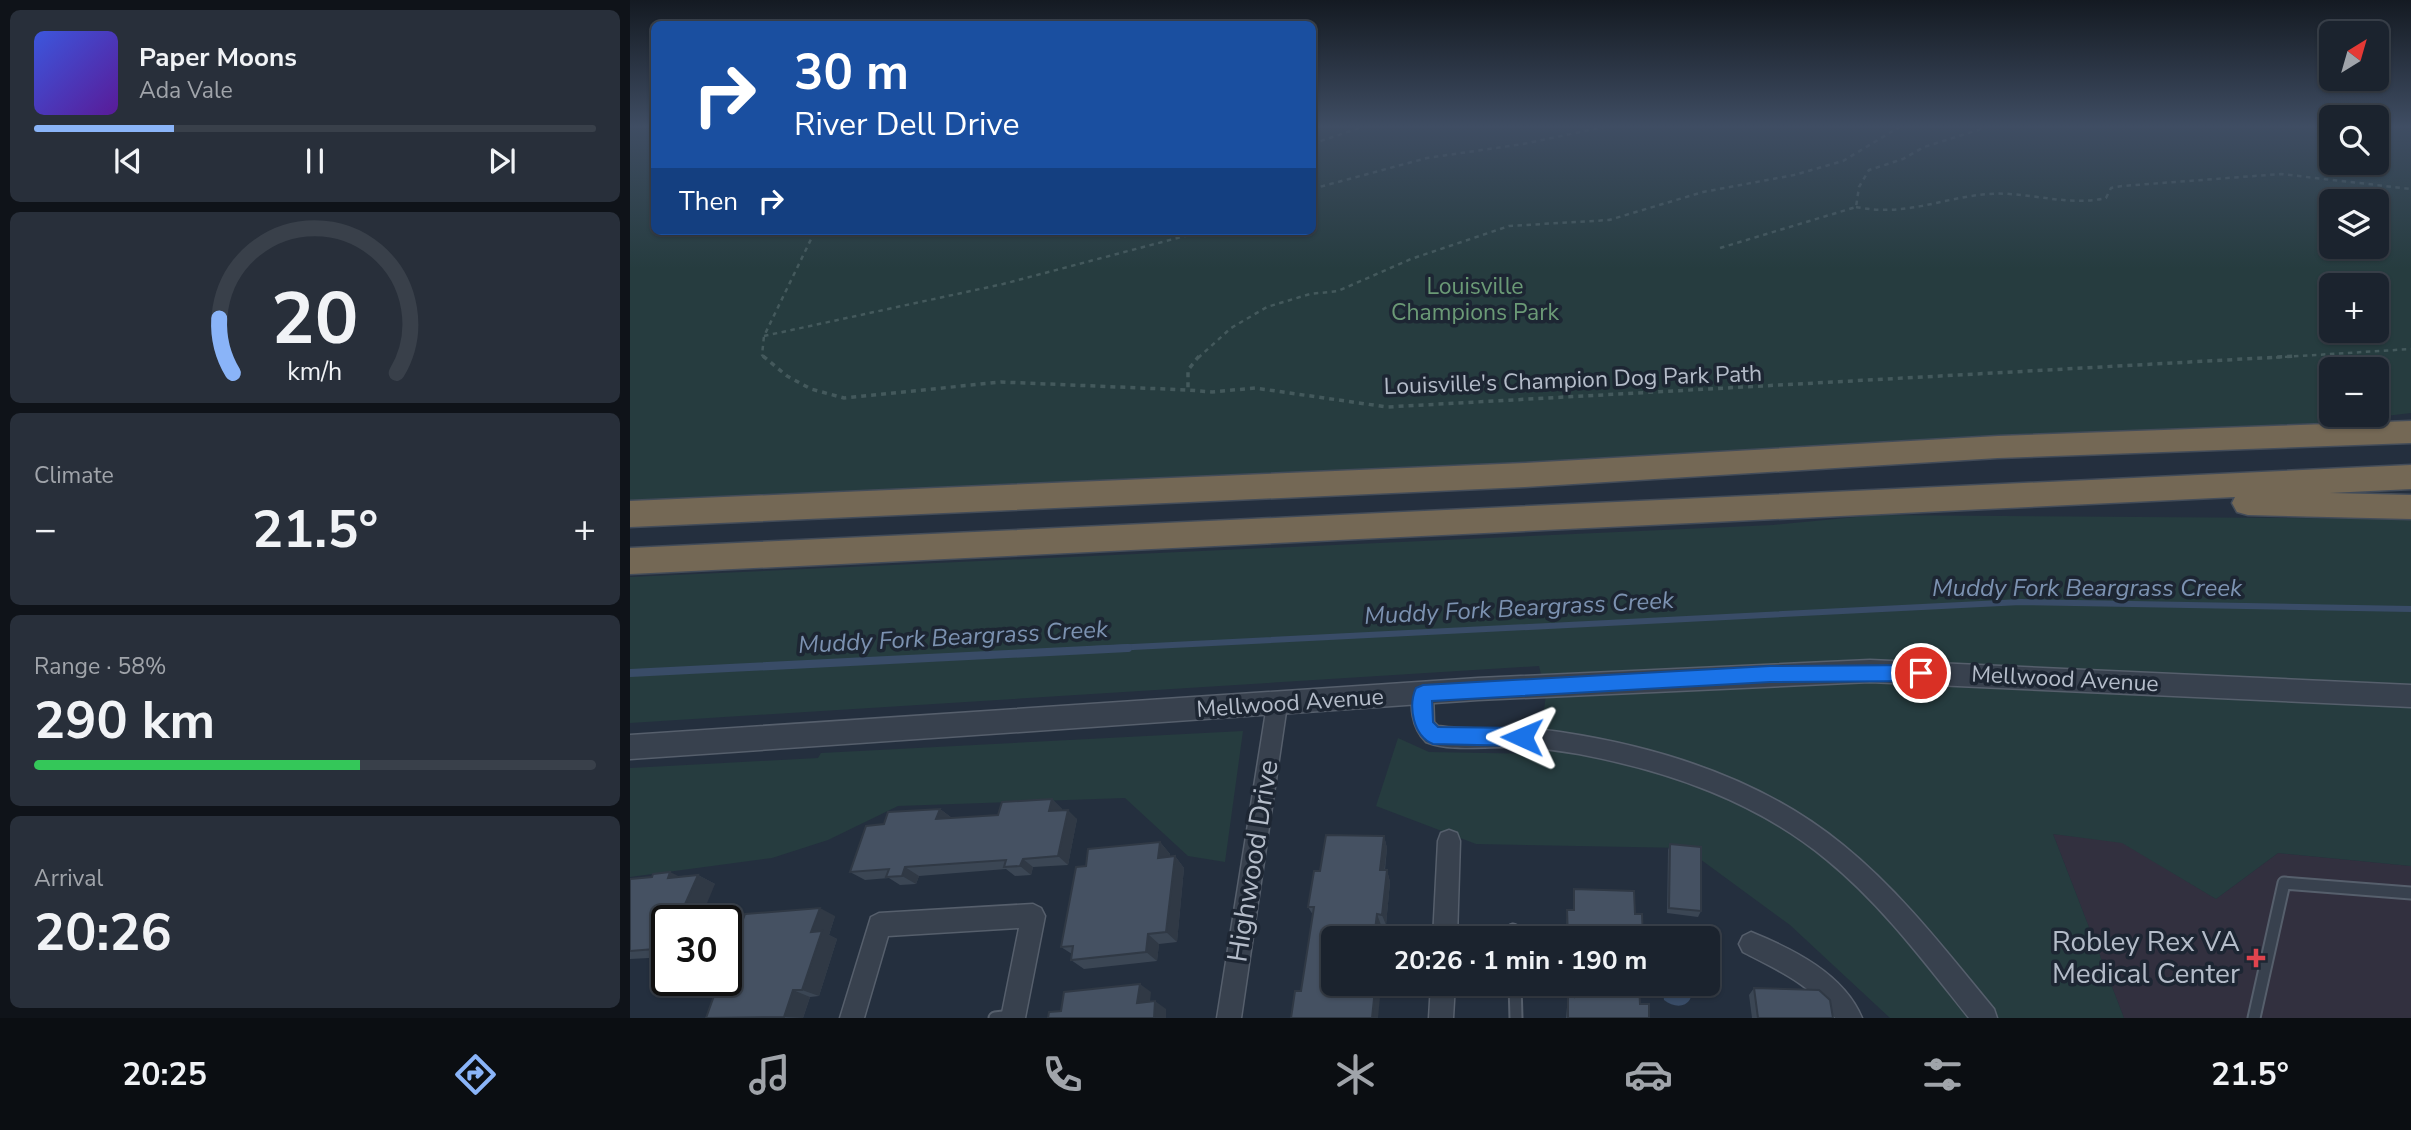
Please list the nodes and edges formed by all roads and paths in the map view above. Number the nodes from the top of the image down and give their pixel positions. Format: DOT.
graph roads {
  1 [pos="1369,174"];
  2 [pos="1799,174"];
  3 [pos="1867,174"];
  4 [pos="1316,188"];
  5 [pos="2411,189"];
  6 [pos="1856,207"];
  7 [pos="813,235"];
  8 [pos="1190,235"];
  9 [pos="1720,248"];
  10 [pos="764,336"];
  11 [pos="2411,349"];
  12 [pos="1188,390"];
  13 [pos="2411,418"];
  14 [pos="2411,432"];
  15 [pos="1998,447"];
  16 [pos="2411,477"];
  17 [pos="2087,491"];
  18 [pos="2411,506"];
  19 [pos="630,514"];
  20 [pos="630,561"];
  21 [pos="1423,693"];
  22 [pos="2411,696"];
  23 [pos="1277,705"];
  24 [pos="630,747"];
  25 [pos="1449,841"];
  26 [pos="2411,893"];
  27 [pos="1445,926"];
  28 [pos="1751,944"];
  29 [pos="1442,996"];
  30 [pos="1515,996"];
  31 [pos="1007,1017"];
  32 [pos="852,1018"];
  33 [pos="1229,1018"];
  34 [pos="1441,1018"];
  35 [pos="1516,1018"];
  36 [pos="1850,1018"];
  37 [pos="1985,1018"];
  38 [pos="2255,1018"];
  1 -- 4 [label="path"];
  2 -- 12 [label="path"];
  3 -- 6 [label="path"];
  5 -- 6 [label="path"];
  6 -- 9 [label="path"];
  7 -- 10 [label="path"];
  8 -- 10 [label="path"];
  10 -- 12 [label="path, Louisville's Champion Dog Park Path"];
  11 -- 12 [label="path, Louisville's Champion Dog Park Path"];
  13 -- 15 [label="highway"];
  14 -- 15 [label="highway"];
  15 -- 19 [label="highway"];
  16 -- 17 [label="highway"];
  17 -- 18 [label="highway"];
  17 -- 20 [label="highway"];
  21 -- 22 [label="street, Mellwood Avenue"];
  21 -- 23 [label="street, Mellwood Avenue"];
  21 -- 37 [label="street"];
  23 -- 24 [label="street, Mellwood Avenue"];
  23 -- 33 [label="street, Highwood Drive"];
  25 -- 27 [label="street"];
  26 -- 38 [label="lane"];
  28 -- 36 [label="street"];
  29 -- 34 [label="street"];
  30 -- 35 [label="lane"];
  31 -- 32 [label="street"];
}
